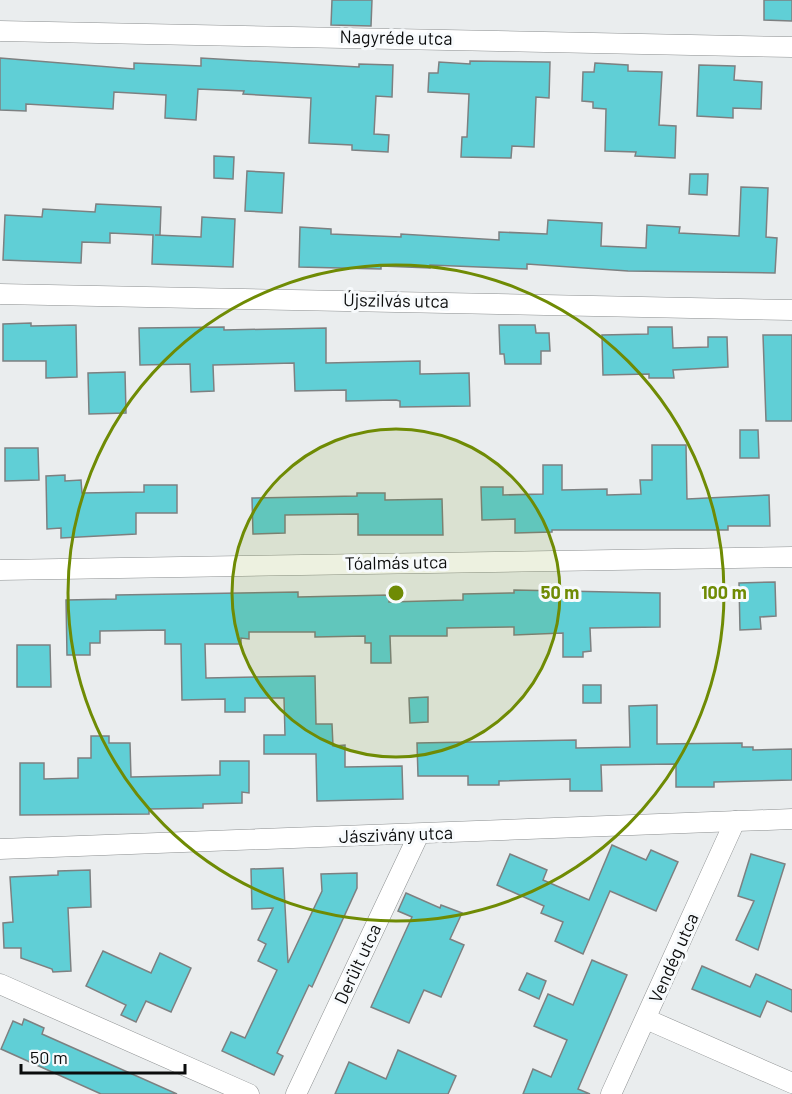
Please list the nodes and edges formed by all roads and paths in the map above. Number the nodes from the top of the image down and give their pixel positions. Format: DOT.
graph roads {
  1 [pos="0,31"];
  2 [pos="792,47"];
  3 [pos="0,294"];
  4 [pos="792,310"];
  5 [pos="792,557"];
  6 [pos="0,570"];
  7 [pos="792,819"];
  8 [pos="735,821"];
  9 [pos="419,834"];
  10 [pos="0,849"];
  11 [pos="0,984"];
  12 [pos="646,1019"];
  13 [pos="792,1083"];
  14 [pos="249,1094"];
  15 [pos="296,1094"];
  16 [pos="611,1094"];
  1 -- 2 [label="street, Nagyréde utca"];
  3 -- 4 [label="street, Újszilvás utca"];
  5 -- 6 [label="street, Tóalmás utca"];
  7 -- 8 [label="street, Jászivány utca"];
  8 -- 9 [label="street, Jászivány utca"];
  8 -- 12 [label="street, Vendég utca"];
  9 -- 10 [label="street, Jászivány utca"];
  9 -- 15 [label="street, Derült utca"];
  11 -- 14 [label="street"];
  12 -- 13 [label="street"];
  12 -- 16 [label="street, Vendég utca"];
}
